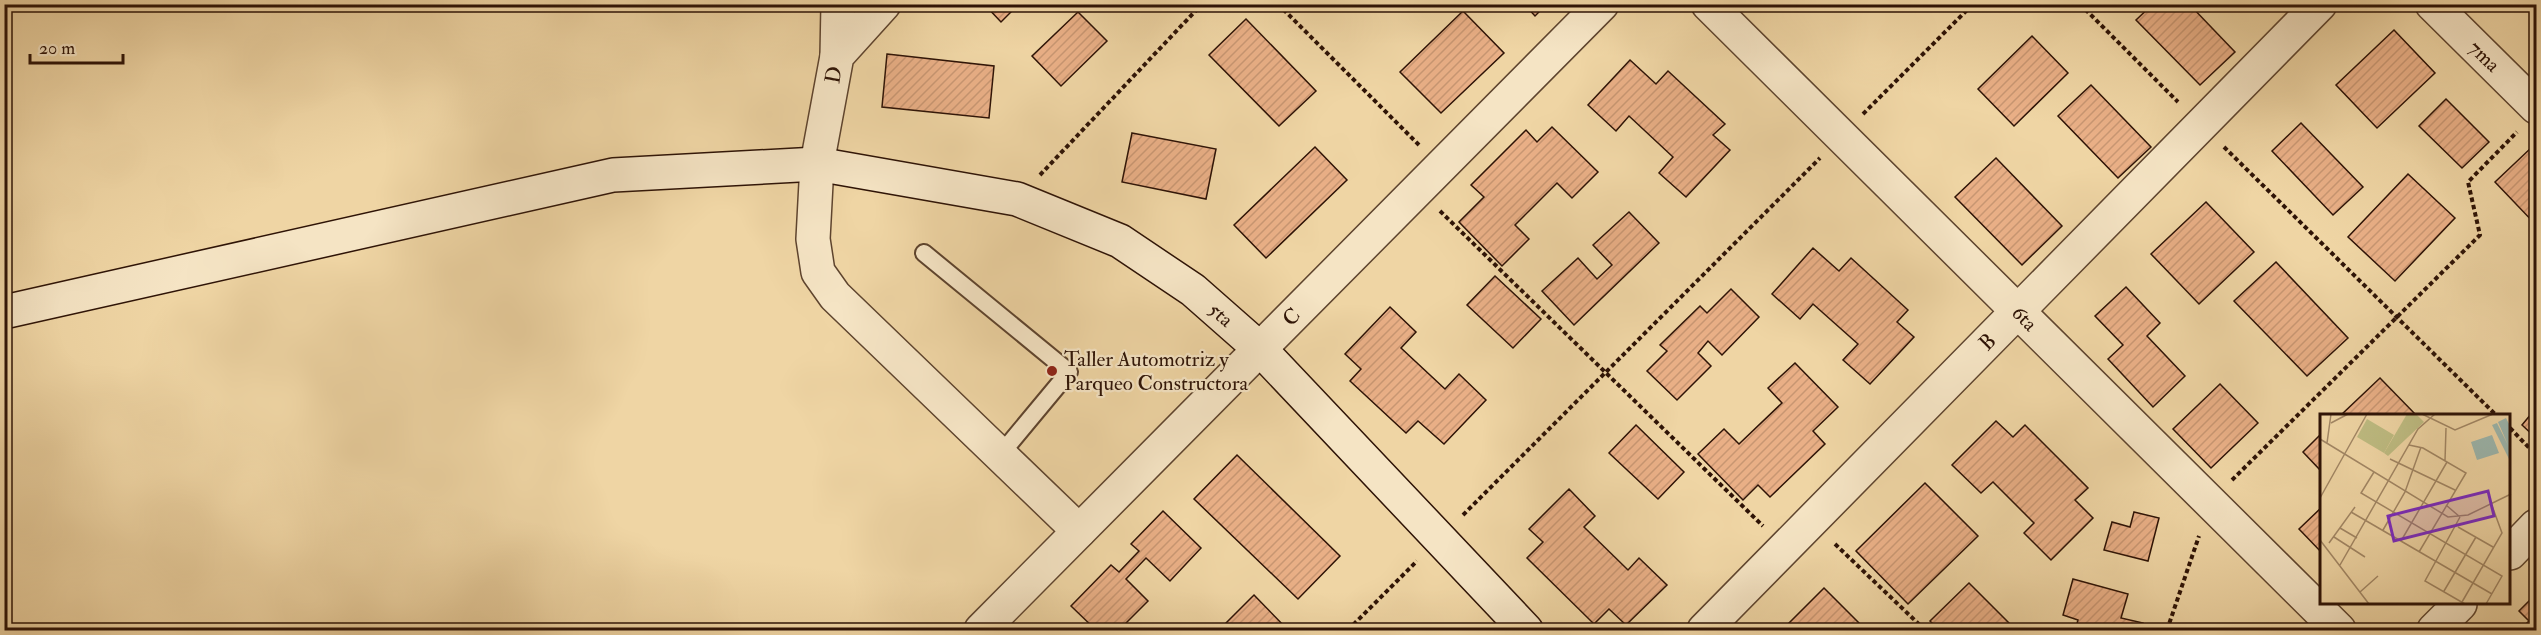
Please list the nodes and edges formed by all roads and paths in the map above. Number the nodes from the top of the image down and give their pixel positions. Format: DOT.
graph roads {
  1 [pos="838,4"];
  2 [pos="885,4"];
  3 [pos="1202,4"];
  4 [pos="1278,4"];
  5 [pos="1602,4"];
  6 [pos="1708,4"];
  7 [pos="1973,4"];
  8 [pos="2080,4"];
  9 [pos="2320,4"];
  10 [pos="2432,4"];
  11 [pos="837,56"];
  12 [pos="2529,117"];
  13 [pos="2202,125"];
  14 [pos="1841,136"];
  15 [pos="817,164"];
  16 [pos="1441,167"];
  17 [pos="1418,189"];
  18 [pos="1017,199"];
  19 [pos="924,253"];
  20 [pos="4,312"];
  21 [pos="2018,312"];
  22 [pos="2397,316"];
  23 [pos="1260,349"];
  24 [pos="1605,372"];
  25 [pos="2496,414"];
  26 [pos="2511,429"];
  27 [pos="2536,454"];
  28 [pos="1000,455"];
  29 [pos="2210,502"];
  30 [pos="1813,522"];
  31 [pos="2536,526"];
  32 [pos="1079,531"];
  33 [pos="1439,539"];
  34 [pos="1785,548"];
  35 [pos="2511,552"];
  36 [pos="2458,605"];
  37 [pos="981,630"];
  38 [pos="1348,630"];
  39 [pos="1526,630"];
  40 [pos="1704,630"];
  41 [pos="1925,630"];
  42 [pos="2167,630"];
  43 [pos="2339,630"];
  44 [pos="2434,630"];
  1 -- 11 [label="street"];
  2 -- 11 [label="street, D"];
  3 -- 18 [label="path"];
  4 -- 16 [label="path"];
  5 -- 16 [label="street, C"];
  6 -- 14 [label="street, 6ta"];
  7 -- 14 [label="path"];
  8 -- 13 [label="path"];
  9 -- 13 [label="street, B"];
  10 -- 12 [label="street, 7ma"];
  11 -- 15 [label="street, D"];
  12 -- 22 [label="path"];
  13 -- 21 [label="street, B"];
  13 -- 22 [label="path"];
  14 -- 21 [label="street, 6ta"];
  14 -- 24 [label="path"];
  15 -- 18 [label="street, 5ta"];
  15 -- 20 [label="street, 5ta"];
  15 -- 28 [label="street, D"];
  16 -- 17 [label="street, C"];
  17 -- 23 [label="street, C"];
  17 -- 24 [label="path"];
  18 -- 23 [label="street, 5ta"];
  19 -- 28 [label="lane"];
  21 -- 29 [label="street, 6ta"];
  21 -- 30 [label="street, B"];
  22 -- 25 [label="path"];
  22 -- 29 [label="path"];
  23 -- 32 [label="street, C"];
  23 -- 33 [label="street, 5ta"];
  24 -- 33 [label="path"];
  24 -- 34 [label="path"];
  26 -- 27 [label="path"];
  28 -- 32 [label="street, D"];
  29 -- 42 [label="path"];
  29 -- 43 [label="street, 6ta"];
  30 -- 34 [label="street, B"];
  30 -- 41 [label="path"];
  31 -- 35 [label="street"];
  32 -- 37 [label="street, C"];
  33 -- 38 [label="path"];
  33 -- 39 [label="street, 5ta"];
  34 -- 40 [label="street, B"];
  36 -- 44 [label="street"];
}
